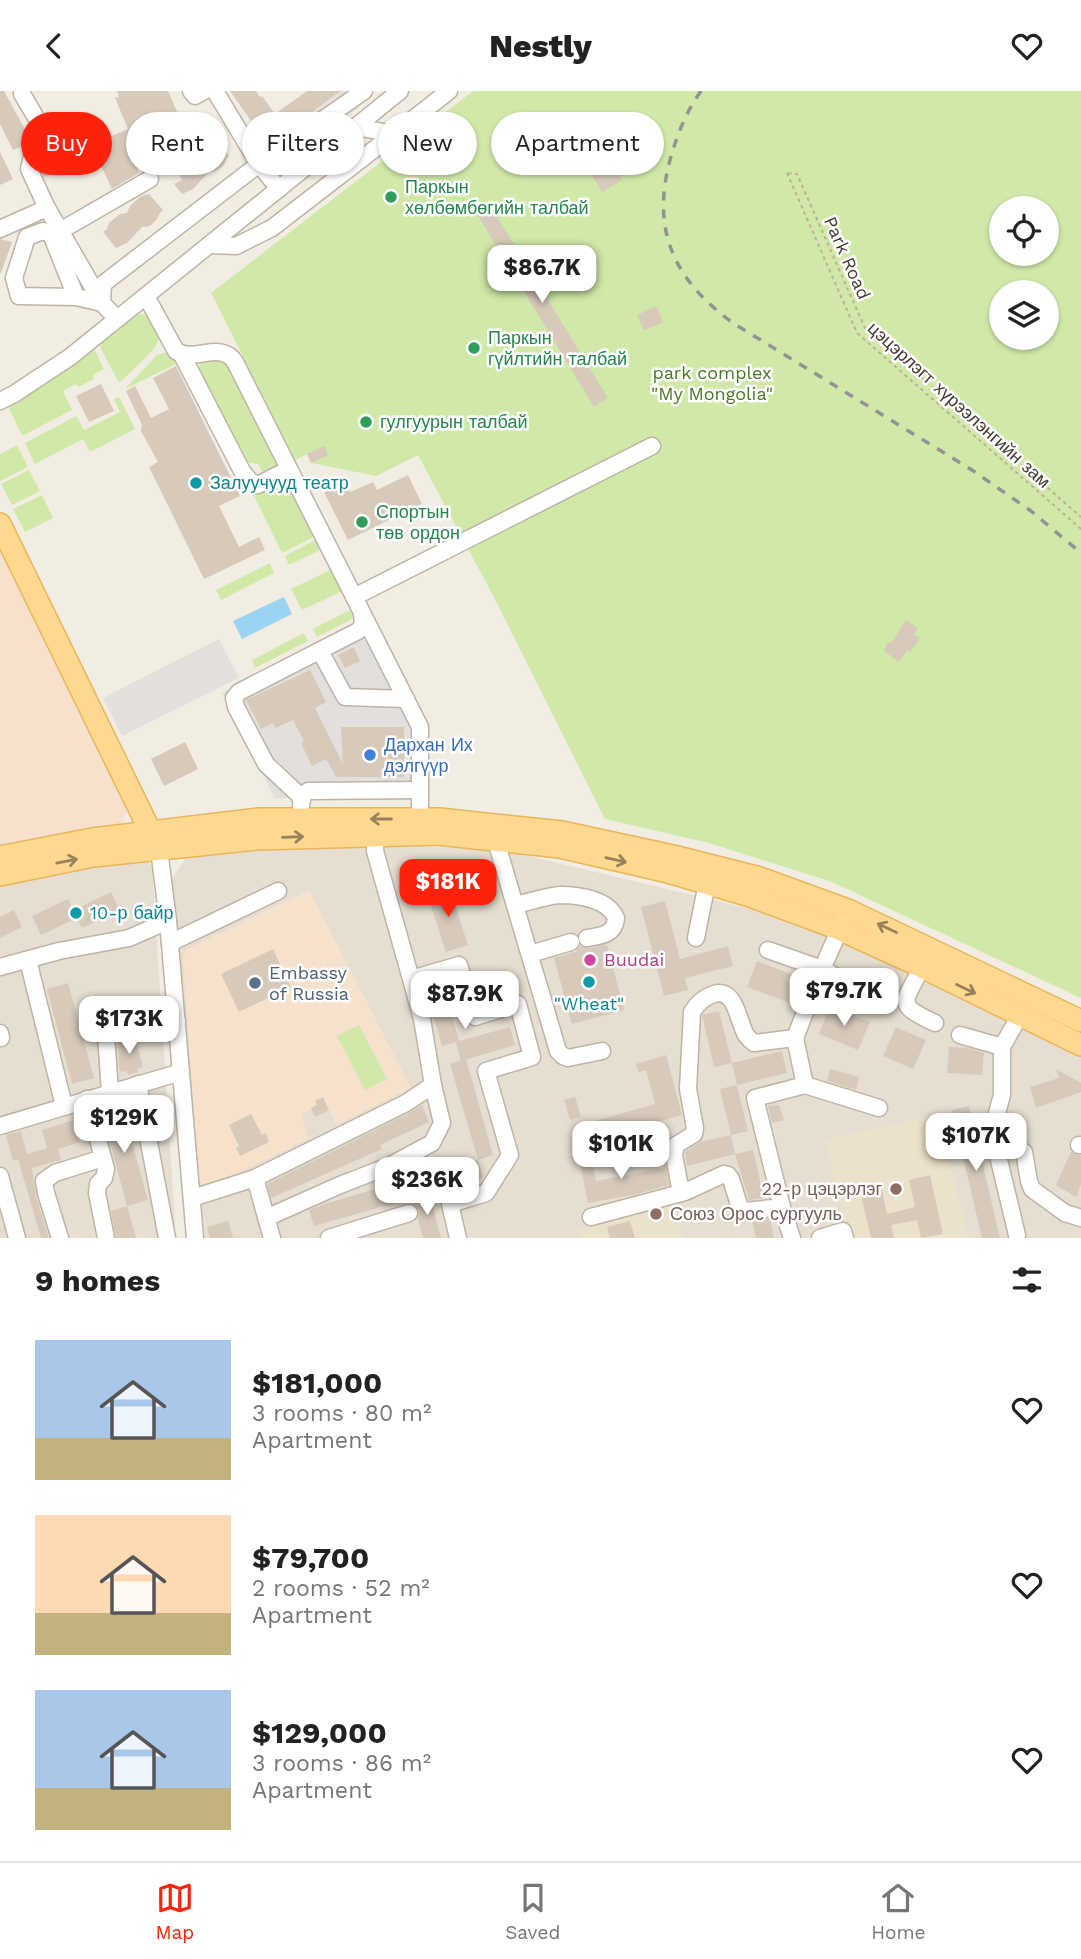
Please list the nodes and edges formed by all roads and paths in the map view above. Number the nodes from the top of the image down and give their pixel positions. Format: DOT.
graph roads {
  1 [pos="191,91"];
  2 [pos="204,91"];
  3 [pos="215,91"];
  4 [pos="364,91"];
  5 [pos="370,91"];
  6 [pos="400,91"];
  7 [pos="449,91"];
  8 [pos="22,94"];
  9 [pos="381,107"];
  10 [pos="334,112"];
  11 [pos="422,112"];
  12 [pos="364,121"];
  13 [pos="242,136"];
  14 [pos="378,146"];
  15 [pos="787,173"];
  16 [pos="245,175"];
  17 [pos="268,175"];
  18 [pos="296,175"];
  19 [pos="150,179"];
  20 [pos="279,189"];
  21 [pos="47,208"];
  22 [pos="0,229"];
  23 [pos="60,231"];
  24 [pos="209,245"];
  25 [pos="146,296"];
  26 [pos="76,297"];
  27 [pos="102,303"];
  28 [pos="117,319"];
  29 [pos="182,355"];
  30 [pos="0,401"];
  31 [pos="652,446"];
  32 [pos="289,469"];
  33 [pos="1081,517"];
  34 [pos="0,524"];
  35 [pos="1081,529"];
  36 [pos="5,547"];
  37 [pos="354,597"];
  38 [pos="362,614"];
  39 [pos="320,651"];
  40 [pos="406,699"];
  41 [pos="420,790"];
  42 [pos="301,809"];
  43 [pos="420,818"];
  44 [pos="376,835"];
  45 [pos="155,841"];
  46 [pos="496,841"];
  47 [pos="0,857"];
  48 [pos="0,875"];
  49 [pos="707,883"];
  50 [pos="278,891"];
  51 [pos="515,905"];
  52 [pos="844,919"];
  53 [pos="168,921"];
  54 [pos="696,938"];
  55 [pos="170,943"];
  56 [pos="768,950"];
  57 [pos="530,954"];
  58 [pos="28,960"];
  59 [pos="0,967"];
  60 [pos="922,967"];
  61 [pos="822,969"];
  62 [pos="411,979"];
  63 [pos="885,1003"];
  64 [pos="1020,1015"];
  65 [pos="177,1021"];
  66 [pos="1081,1021"];
  67 [pos="935,1023"];
  68 [pos="960,1035"];
  69 [pos="795,1038"];
  70 [pos="1081,1045"];
  71 [pos="1002,1047"];
  72 [pos="602,1052"];
  73 [pos="181,1072"];
  74 [pos="138,1084"];
  75 [pos="433,1085"];
  76 [pos="805,1085"];
  77 [pos="110,1092"];
  78 [pos="87,1100"];
  79 [pos="64,1106"];
  80 [pos="879,1108"];
  81 [pos="0,1126"];
  82 [pos="1024,1152"];
  83 [pos="103,1158"];
  84 [pos="0,1176"];
  85 [pos="255,1178"];
  86 [pos="681,1193"];
  87 [pos="192,1198"];
  88 [pos="782,1207"];
  89 [pos="409,1213"];
  90 [pos="591,1217"];
  91 [pos="266,1218"];
  92 [pos="1081,1218"];
  93 [pos="193,1219"];
  94 [pos="165,1221"];
  95 [pos="1017,1235"];
  96 [pos="17,1238"];
  97 [pos="60,1238"];
  98 [pos="106,1238"];
  99 [pos="167,1238"];
  100 [pos="195,1238"];
  101 [pos="272,1238"];
  102 [pos="329,1238"];
  103 [pos="458,1238"];
  104 [pos="792,1238"];
  105 [pos="820,1238"];
  106 [pos="845,1238"];
  1 -- 2 [label="street"];
  3 -- 13 [label="street"];
  4 -- 10 [label="street"];
  5 -- 9 [label="street"];
  6 -- 9 [label="street"];
  7 -- 11 [label="street"];
  8 -- 21 [label="street"];
  9 -- 12 [label="street"];
  14 -- 24 [label="street"];
  15 -- 33 [label="path, Park Road"];
  15 -- 35 [label="path, цэцэрлэгт хүрээлэнгийн зам"];
  16 -- 27 [label="street"];
  17 -- 20 [label="street"];
  18 -- 20 [label="street"];
  19 -- 23 [label="street"];
  20 -- 24 [label="street"];
  21 -- 22 [label="street"];
  21 -- 23 [label="street"];
  23 -- 27 [label="street"];
  24 -- 25 [label="street"];
  25 -- 28 [label="street"];
  25 -- 29 [label="street"];
  26 -- 26 [label="street"];
  26 -- 27 [label="street"];
  27 -- 28 [label="street"];
  28 -- 30 [label="street"];
  29 -- 32 [label="street"];
  29 -- 32 [label="street"];
  31 -- 37 [label="street"];
  32 -- 37 [label="street"];
  34 -- 36 [label="main road"];
  36 -- 45 [label="main road"];
  37 -- 38 [label="street"];
  38 -- 39 [label="street"];
  38 -- 40 [label="street"];
  39 -- 40 [label="street"];
  39 -- 42 [label="street"];
  40 -- 41 [label="street"];
  41 -- 42 [label="street"];
  41 -- 43 [label="street"];
  43 -- 42 [label="main road, one-way"];
  42 -- 45 [label="main road"];
  43 -- 52 [label="main road"];
  45 -- 44 [label="main road, one-way"];
  44 -- 46 [label="main road"];
  44 -- 62 [label="street"];
  45 -- 47 [label="main road"];
  48 -- 45 [label="main road, one-way"];
  45 -- 53 [label="street"];
  46 -- 49 [label="main road, one-way"];
  46 -- 51 [label="street"];
  49 -- 52 [label="main road"];
  49 -- 54 [label="street"];
  50 -- 55 [label="street"];
  51 -- 57 [label="street"];
  51 -- 57 [label="street"];
  52 -- 60 [label="main road"];
  52 -- 61 [label="street"];
  66 -- 52 [label="main road, one-way"];
  53 -- 55 [label="street"];
  53 -- 58 [label="street"];
  55 -- 65 [label="street"];
  56 -- 61 [label="street"];
  57 -- 72 [label="street"];
  58 -- 59 [label="street"];
  58 -- 79 [label="street"];
  60 -- 64 [label="main road, one-way"];
  60 -- 67 [label="street"];
  61 -- 63 [label="street"];
  61 -- 69 [label="street"];
  62 -- 75 [label="street"];
  62 -- 103 [label="street"];
  64 -- 70 [label="main road"];
  64 -- 71 [label="street"];
  65 -- 73 [label="street"];
  65 -- 77 [label="street"];
  68 -- 71 [label="street"];
  69 -- 76 [label="street"];
  69 -- 86 [label="street"];
  71 -- 95 [label="street"];
  73 -- 74 [label="street"];
  73 -- 87 [label="street"];
  74 -- 77 [label="street"];
  74 -- 94 [label="street"];
  75 -- 85 [label="street"];
  75 -- 91 [label="street"];
  76 -- 80 [label="street"];
  76 -- 88 [label="street"];
  77 -- 78 [label="street"];
  78 -- 79 [label="street"];
  78 -- 83 [label="street"];
  79 -- 81 [label="street"];
  82 -- 92 [label="street"];
  83 -- 97 [label="street"];
  83 -- 98 [label="street"];
  84 -- 96 [label="street"];
  85 -- 87 [label="street"];
  85 -- 91 [label="street"];
  86 -- 88 [label="street"];
  86 -- 90 [label="street"];
  87 -- 93 [label="street"];
  88 -- 104 [label="street"];
  89 -- 102 [label="street"];
  91 -- 101 [label="street"];
  93 -- 94 [label="street"];
  93 -- 100 [label="street"];
  94 -- 99 [label="street"];
  105 -- 106 [label="street"];
}
